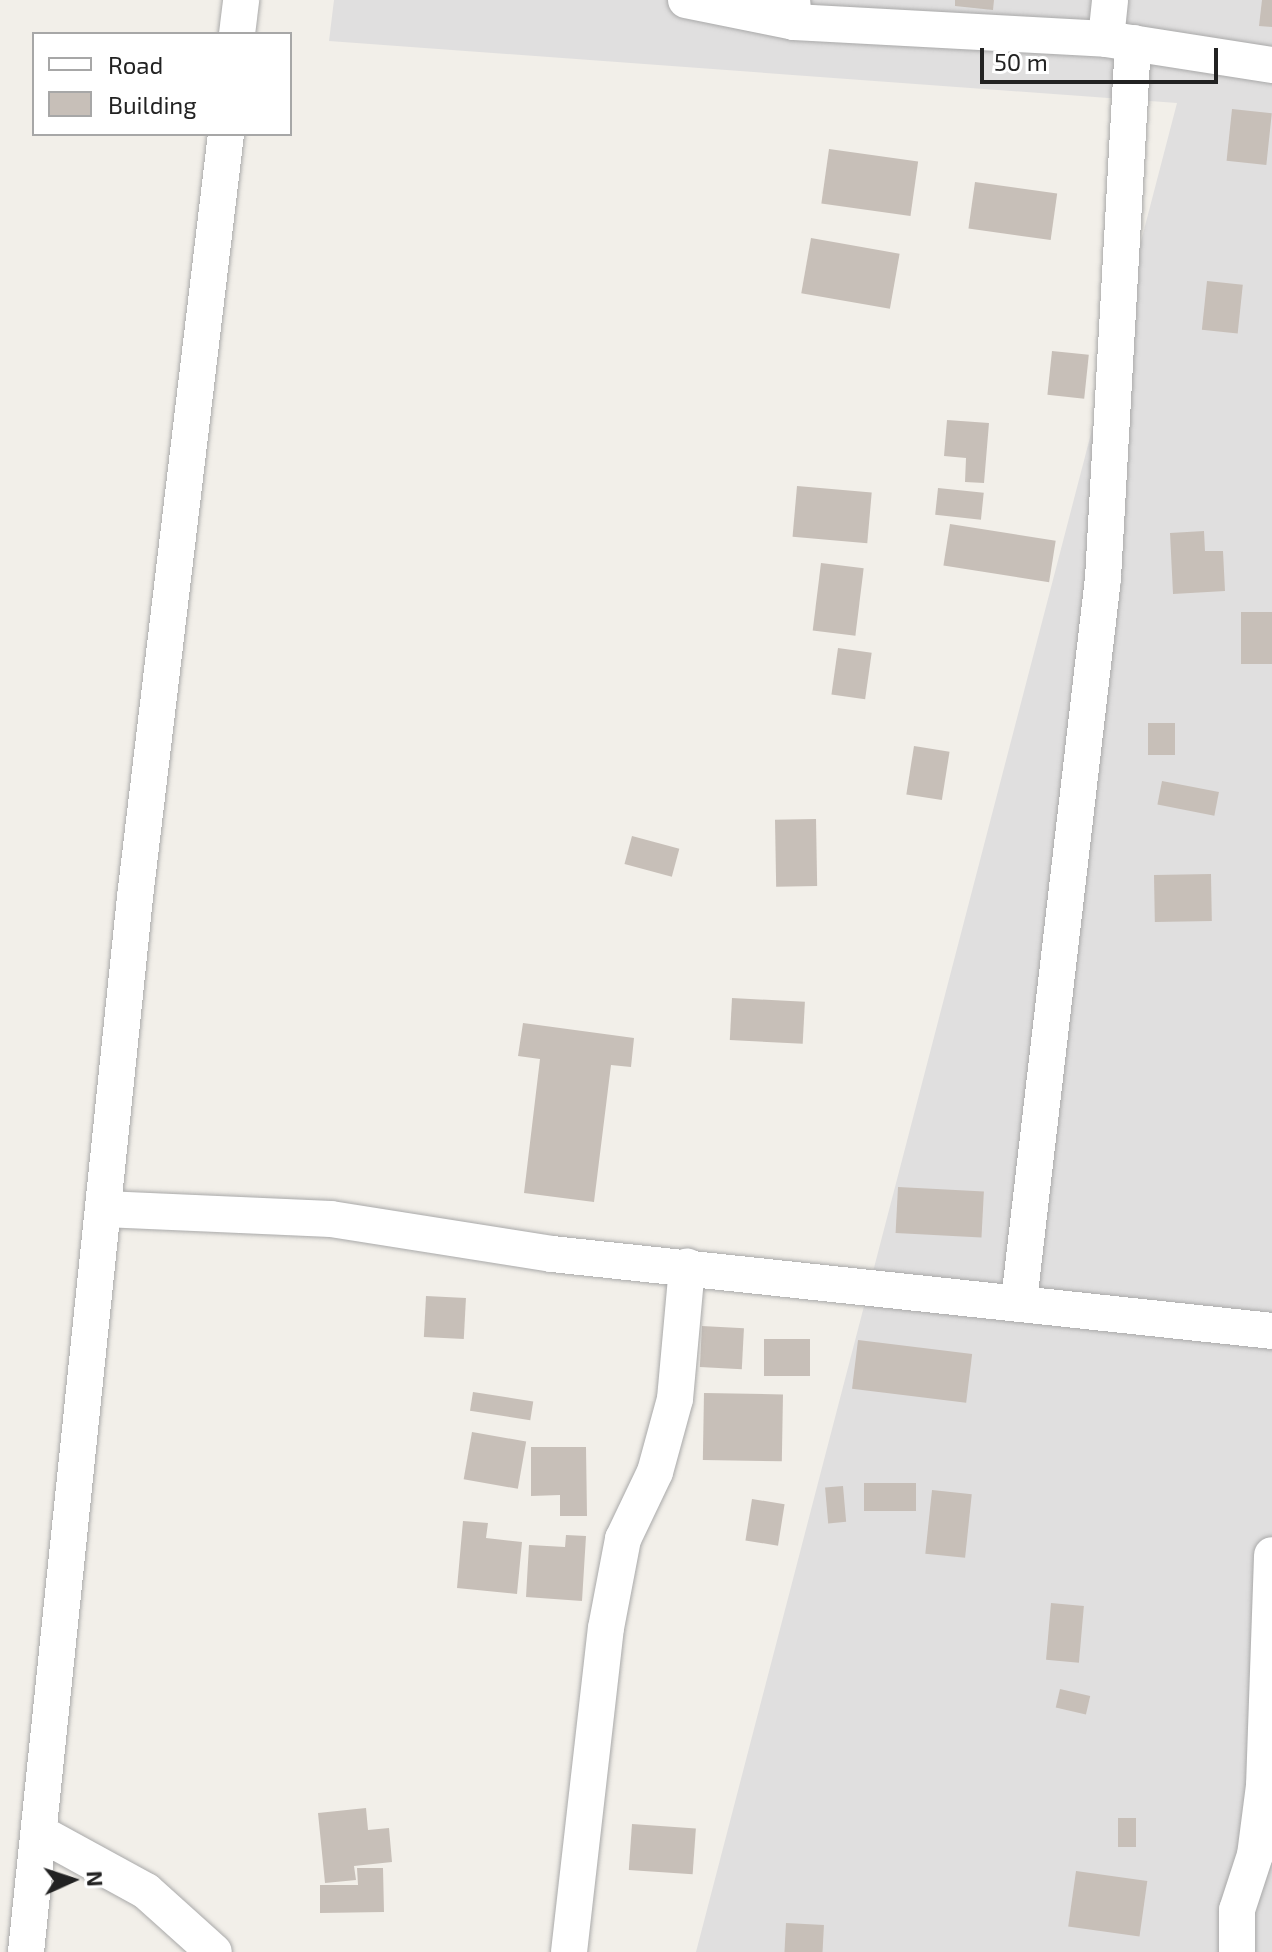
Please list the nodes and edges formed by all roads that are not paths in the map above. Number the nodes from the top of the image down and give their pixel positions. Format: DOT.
graph roads {
  1 [pos="241,0"];
  2 [pos="686,0"];
  3 [pos="1110,0"];
  4 [pos="793,11"];
  5 [pos="237,32"];
  6 [pos="1119,41"];
  7 [pos="1272,65"];
  8 [pos="226,136"];
  9 [pos="104,1209"];
  10 [pos="687,1267"];
  11 [pos="1019,1301"];
  12 [pos="1272,1331"];
  13 [pos="1272,1555"];
  14 [pos="40,1833"];
  15 [pos="26,1952"];
  16 [pos="214,1952"];
  17 [pos="569,1952"];
  18 [pos="1237,1952"];
  1 -- 5 [label="street"];
  2 -- 4 [label="street"];
  3 -- 6 [label="street"];
  4 -- 6 [label="street"];
  6 -- 7 [label="street"];
  6 -- 11 [label="street"];
  8 -- 9 [label="street"];
  9 -- 10 [label="street"];
  9 -- 14 [label="street"];
  10 -- 11 [label="street"];
  10 -- 17 [label="street"];
  11 -- 12 [label="street"];
  13 -- 18 [label="street"];
  14 -- 15 [label="street"];
  14 -- 16 [label="street"];
}
